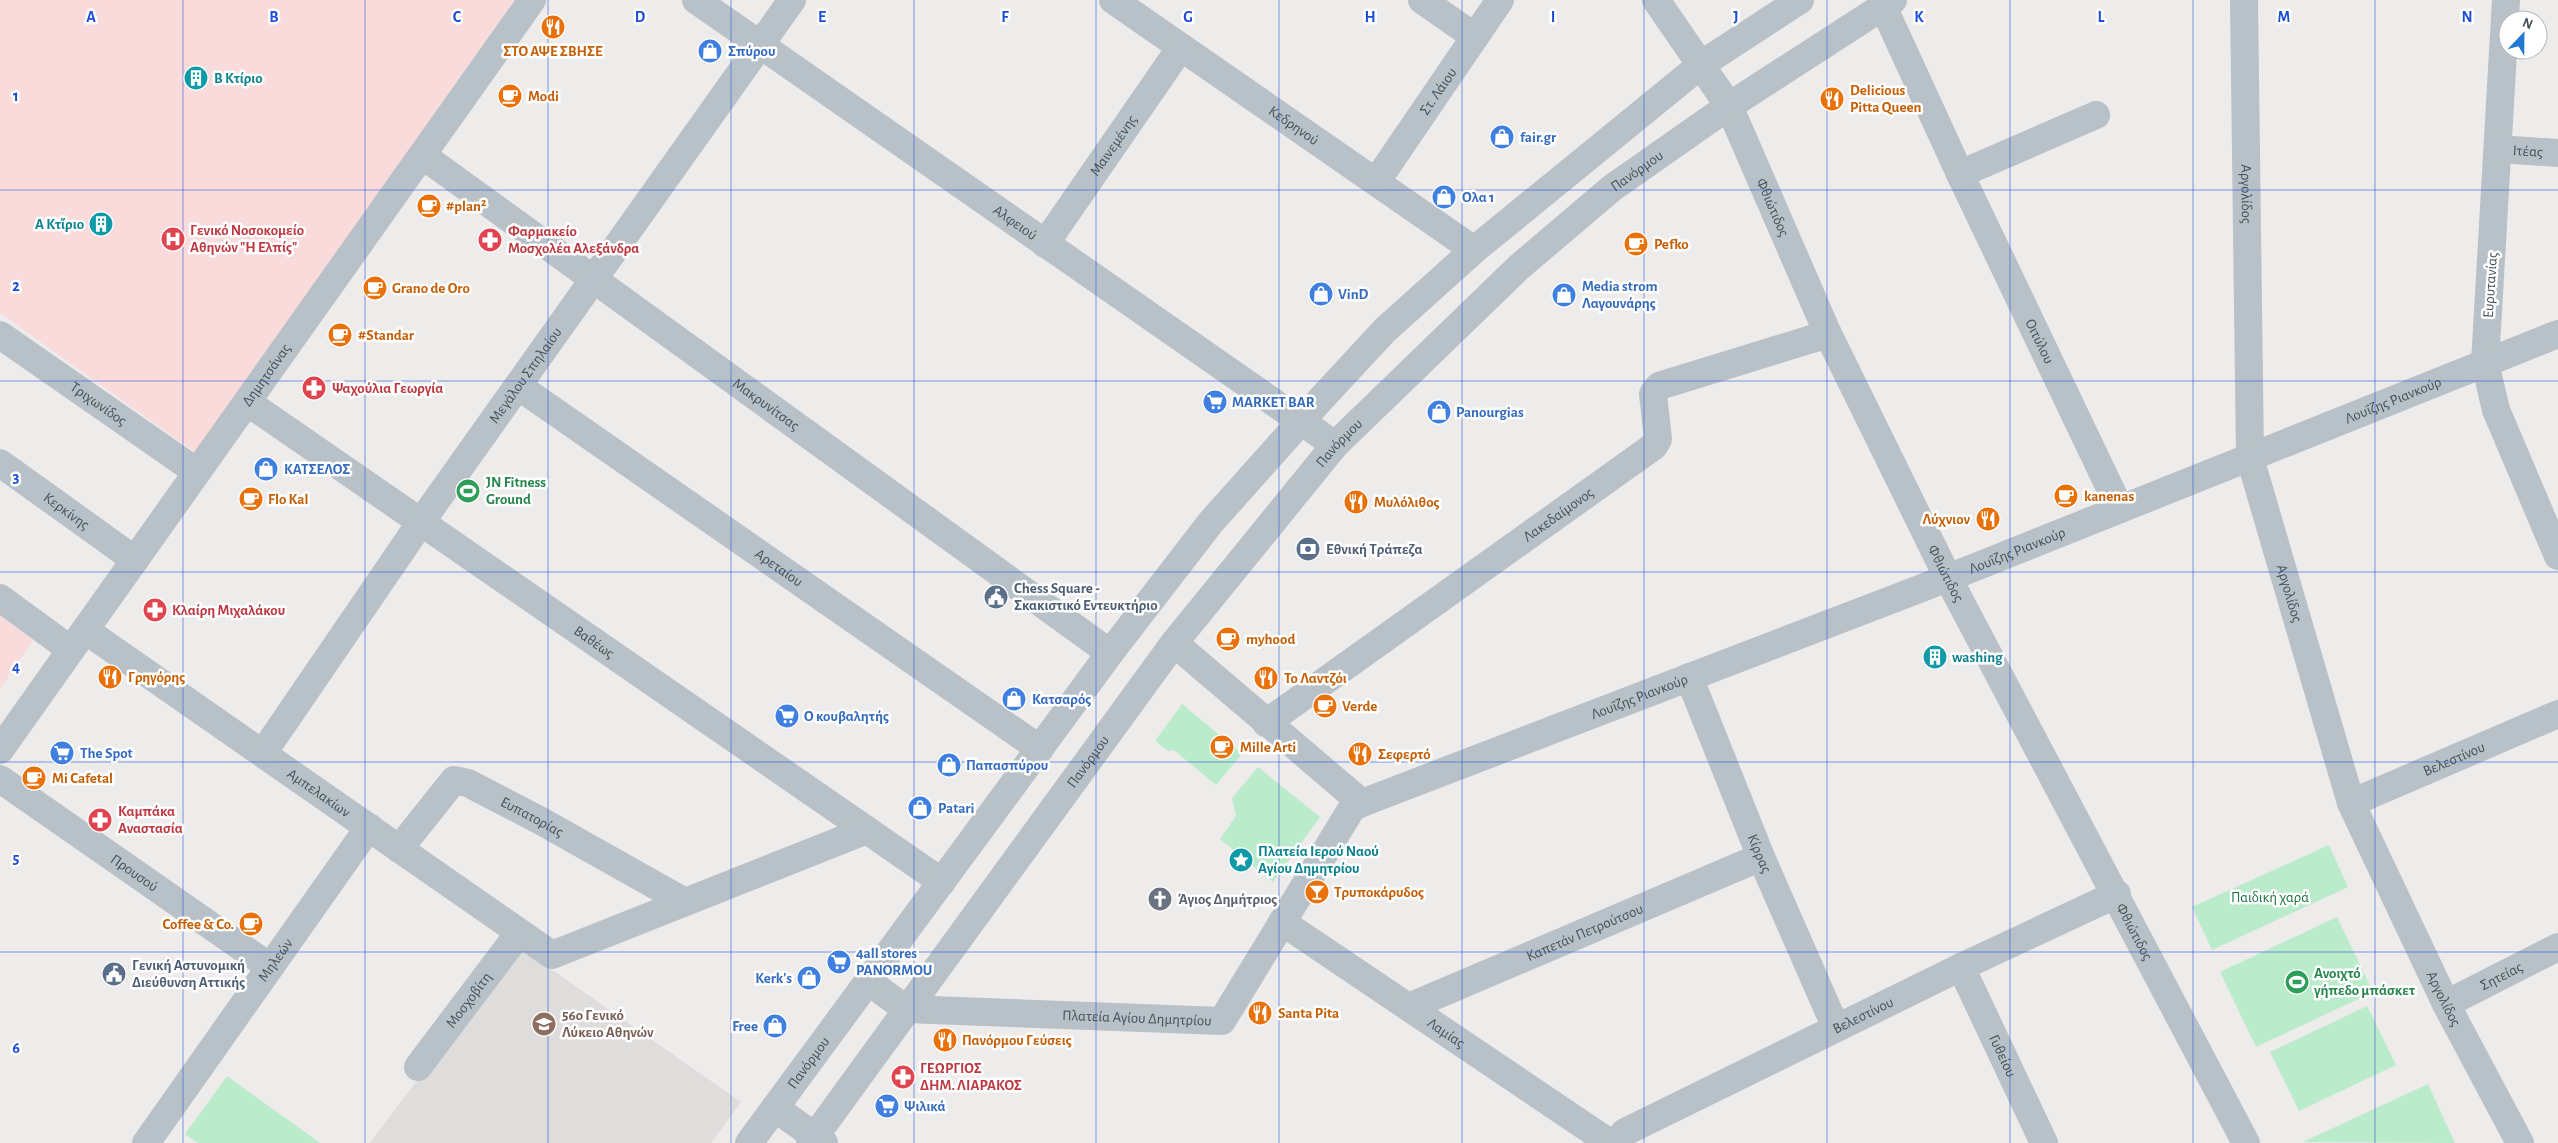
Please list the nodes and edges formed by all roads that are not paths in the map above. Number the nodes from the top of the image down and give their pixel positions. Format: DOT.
graph roads {
  1 [pos="532,0"];
  2 [pos="696,0"];
  3 [pos="792,0"];
  4 [pos="1113,0"];
  5 [pos="1422,0"];
  6 [pos="1500,0"];
  7 [pos="1656,0"];
  8 [pos="1800,0"];
  9 [pos="2244,0"];
  10 [pos="2506,0"];
  11 [pos="1888,3"];
  12 [pos="1475,37"];
  13 [pos="760,45"];
  14 [pos="1181,47"];
  15 [pos="1702,64"];
  16 [pos="1729,106"];
  17 [pos="2096,115"];
  18 [pos="2498,149"];
  19 [pos="2558,153"];
  20 [pos="422,155"];
  21 [pos="1960,174"];
  22 [pos="1376,182"];
  23 [pos="1045,244"];
  24 [pos="1474,250"];
  25 [pos="594,278"];
  26 [pos="0,334"];
  27 [pos="1828,334"];
  28 [pos="2558,334"];
  29 [pos="2485,364"];
  30 [pos="518,386"];
  31 [pos="247,402"];
  32 [pos="1300,422"];
  33 [pos="1335,445"];
  34 [pos="2250,458"];
  35 [pos="0,463"];
  36 [pos="197,472"];
  37 [pos="2120,509"];
  38 [pos="421,522"];
  39 [pos="2558,556"];
  40 [pos="135,560"];
  41 [pos="1948,578"];
  42 [pos="0,598"];
  43 [pos="78,640"];
  44 [pos="1174,643"];
  45 [pos="1110,653"];
  46 [pos="1689,677"];
  47 [pos="2558,714"];
  48 [pos="1266,723"];
  49 [pos="1040,749"];
  50 [pos="0,750"];
  51 [pos="263,753"];
  52 [pos="0,779"];
  53 [pos="1362,803"];
  54 [pos="2351,803"];
  55 [pos="369,828"];
  56 [pos="867,830"];
  57 [pos="399,849"];
  58 [pos="1761,857"];
  59 [pos="942,882"];
  60 [pos="2117,894"];
  61 [pos="686,902"];
  62 [pos="1282,922"];
  63 [pos="519,932"];
  64 [pos="2558,947"];
  65 [pos="270,967"];
  66 [pos="1961,967"];
  67 [pos="869,982"];
  68 [pos="2446,1004"];
  69 [pos="1410,1007"];
  70 [pos="906,1009"];
  71 [pos="1836,1028"];
  72 [pos="418,1067"];
  73 [pos="775,1108"];
  74 [pos="816,1141"];
  75 [pos="146,1143"];
  76 [pos="750,1143"];
  77 [pos="1610,1143"];
  78 [pos="1615,1143"];
  79 [pos="2044,1143"];
  80 [pos="2246,1143"];
  81 [pos="2520,1143"];
  1 -- 20 [label="street, Δημητσάνας"];
  2 -- 13 [label="street, Αλφειού"];
  3 -- 13 [label="street, Μεγάλου Σπηλαίου"];
  4 -- 14 [label="street, Κεδρηνού"];
  5 -- 12 [label="street"];
  6 -- 12 [label="street, Στ. Λάιου"];
  7 -- 15 [label="street, Φθιώτιδος"];
  8 -- 15 [label="street, Πανόρμου"];
  9 -- 34 [label="street, Αργολίδος"];
  10 -- 18 [label="street, Ευρυτανίας"];
  11 -- 16 [label="street, Πανόρμου"];
  11 -- 21 [label="street, Οιτύλου"];
  12 -- 22 [label="street, Στ. Λάιου"];
  13 -- 23 [label="street, Αλφειού"];
  13 -- 25 [label="street, Μεγάλου Σπηλαίου"];
  14 -- 22 [label="street, Κεδρηνού"];
  14 -- 23 [label="street, Μαινεμένης"];
  15 -- 16 [label="street, Φθιώτιδος"];
  15 -- 24 [label="street, Πανόρμου"];
  16 -- 27 [label="street, Φθιώτιδος"];
  16 -- 33 [label="street, Πανόρμου"];
  17 -- 21 [label="street"];
  18 -- 19 [label="street, Ιτέας"];
  18 -- 29 [label="street, Ευρυτανίας"];
  20 -- 25 [label="street, Μακρυνίτσας"];
  20 -- 31 [label="street, Δημητσάνας"];
  21 -- 37 [label="street, Οιτύλου"];
  22 -- 24 [label="street, Κεδρηνού"];
  23 -- 32 [label="street, Αλφειού"];
  24 -- 32 [label="street, Πανόρμου"];
  25 -- 30 [label="street, Μεγάλου Σπηλαίου"];
  25 -- 45 [label="street, Μακρυνίτσας"];
  26 -- 36 [label="street, Τριχωνίδος"];
  27 -- 41 [label="street, Φθιώτιδος"];
  27 -- 48 [label="street, Λακεδαίμονος"];
  28 -- 29 [label="street, Λουΐζης Ριανκούρ"];
  29 -- 34 [label="street, Λουΐζης Ριανκούρ"];
  29 -- 39 [label="street, Ευρυτανίας"];
  30 -- 38 [label="street, Μεγάλου Σπηλαίου"];
  30 -- 49 [label="street, Αρεταίου"];
  31 -- 36 [label="street, Δημητσάνας"];
  31 -- 38 [label="street, Βαθέως"];
  32 -- 33 [label="street, Αλφειού"];
  32 -- 45 [label="street, Πανόρμου"];
  33 -- 44 [label="street, Πανόρμου"];
  34 -- 37 [label="street, Λουΐζης Ριανκούρ"];
  34 -- 54 [label="street, Αργολίδος"];
  35 -- 40 [label="street, Κερκίνης"];
  36 -- 40 [label="street, Δημητσάνας"];
  37 -- 41 [label="street, Λουΐζης Ριανκούρ"];
  38 -- 51 [label="street, Μεγάλου Σπηλαίου"];
  38 -- 56 [label="street, Βαθέως"];
  40 -- 43 [label="street, Δημητσάνας"];
  41 -- 46 [label="street, Λουΐζης Ριανκούρ"];
  41 -- 60 [label="street, Φθιώτιδος"];
  42 -- 43 [label="street, Αμπελακίων"];
  43 -- 50 [label="street, Δημητσάνας"];
  43 -- 51 [label="street, Αμπελακίων"];
  44 -- 48 [label="street"];
  44 -- 70 [label="street, Πανόρμου"];
  45 -- 49 [label="street, Πανόρμου"];
  46 -- 53 [label="street, Λουΐζης Ριανκούρ"];
  46 -- 58 [label="street, Κίρρας"];
  47 -- 54 [label="street, Βελεστίνου"];
  48 -- 53 [label="street"];
  49 -- 59 [label="street, Πανόρμου"];
  51 -- 55 [label="street, Αμπελακίων"];
  52 -- 65 [label="street, Προυσού"];
  53 -- 62 [label="street, Πλατεία Αγίου Δημητρίου"];
  54 -- 68 [label="street, Αργολίδος"];
  55 -- 57 [label="street, Αμπελακίων"];
  55 -- 65 [label="street, Μηλεών"];
  56 -- 59 [label="street, Βαθέως"];
  56 -- 61 [label="street"];
  57 -- 61 [label="street, Ευπατορίας"];
  57 -- 63 [label="street, Αμπελακίων"];
  58 -- 69 [label="street, Καπετάν Πετρούτσου"];
  58 -- 71 [label="street, Κίρρας"];
  59 -- 67 [label="street, Πανόρμου"];
  60 -- 66 [label="street, Βελεστίνου"];
  60 -- 80 [label="street, Φθιώτιδος"];
  61 -- 63 [label="street, Αμπελακίων"];
  62 -- 69 [label="street, Λαμίας"];
  62 -- 70 [label="street, Πλατεία Αγίου Δημητρίου"];
  63 -- 72 [label="street, Μοσχοβίτη"];
  64 -- 68 [label="street, Σητείας"];
  65 -- 75 [label="street, Μηλεών"];
  66 -- 71 [label="street, Βελεστίνου"];
  66 -- 79 [label="street, Γυθείου"];
  67 -- 70 [label="street"];
  67 -- 73 [label="street, Πανόρμου"];
  68 -- 81 [label="street, Αργολίδος"];
  69 -- 77 [label="street, Λαμίας"];
  70 -- 74 [label="street, Πανόρμου"];
  71 -- 78 [label="street, Βελεστίνου"];
  73 -- 74 [label="street"];
  73 -- 76 [label="street, Πανόρμου"];
}
